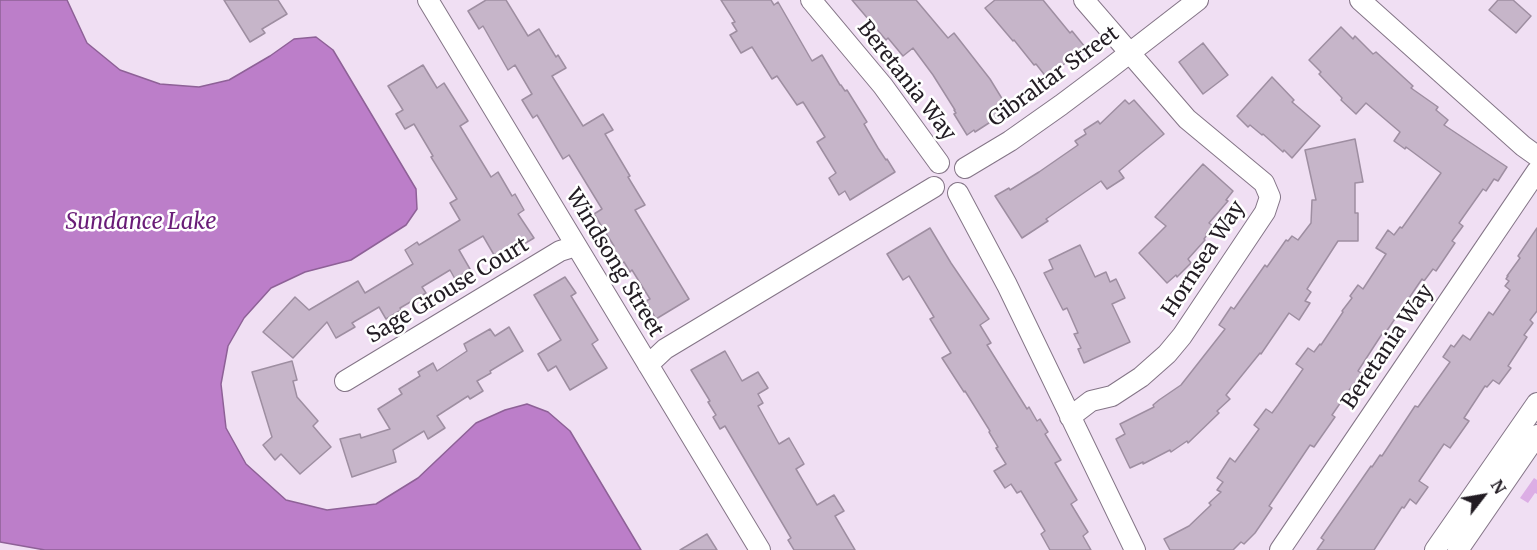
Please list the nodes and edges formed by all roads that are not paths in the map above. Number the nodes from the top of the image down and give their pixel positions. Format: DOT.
graph roads {
  1 [pos="428,0"];
  2 [pos="811,0"];
  3 [pos="1084,0"];
  4 [pos="1198,0"];
  5 [pos="1360,0"];
  6 [pos="1130,53"];
  7 [pos="1537,156"];
  8 [pos="939,163"];
  9 [pos="965,168"];
  10 [pos="1537,171"];
  11 [pos="934,187"];
  12 [pos="958,193"];
  13 [pos="576,246"];
  14 [pos="648,365"];
  15 [pos="345,381"];
  16 [pos="1537,403"];
  17 [pos="1071,417"];
  18 [pos="1537,435"];
  19 [pos="759,550"];
  20 [pos="1135,550"];
  21 [pos="1280,550"];
  22 [pos="1435,550"];
  23 [pos="1458,550"];
  1 -- 13 [label="street, Windsong Street"];
  2 -- 8 [label="street, Beretania Way"];
  3 -- 6 [label="street, Hornsea Way"];
  4 -- 6 [label="street, Gibraltar Street"];
  5 -- 7 [label="street"];
  6 -- 9 [label="street, Gibraltar Street"];
  6 -- 17 [label="street, Hornsea Way"];
  8 -- 9 [label="street"];
  8 -- 11 [label="street"];
  9 -- 12 [label="street"];
  10 -- 21 [label="street, Beretania Way"];
  11 -- 12 [label="street"];
  11 -- 14 [label="street"];
  12 -- 17 [label="street"];
  13 -- 14 [label="street, Windsong Street"];
  13 -- 15 [label="street, Sage Grouse Court"];
  14 -- 19 [label="street, Windsong Street"];
  16 -- 22 [label="street"];
  17 -- 20 [label="street"];
  18 -- 23 [label="street"];
}
